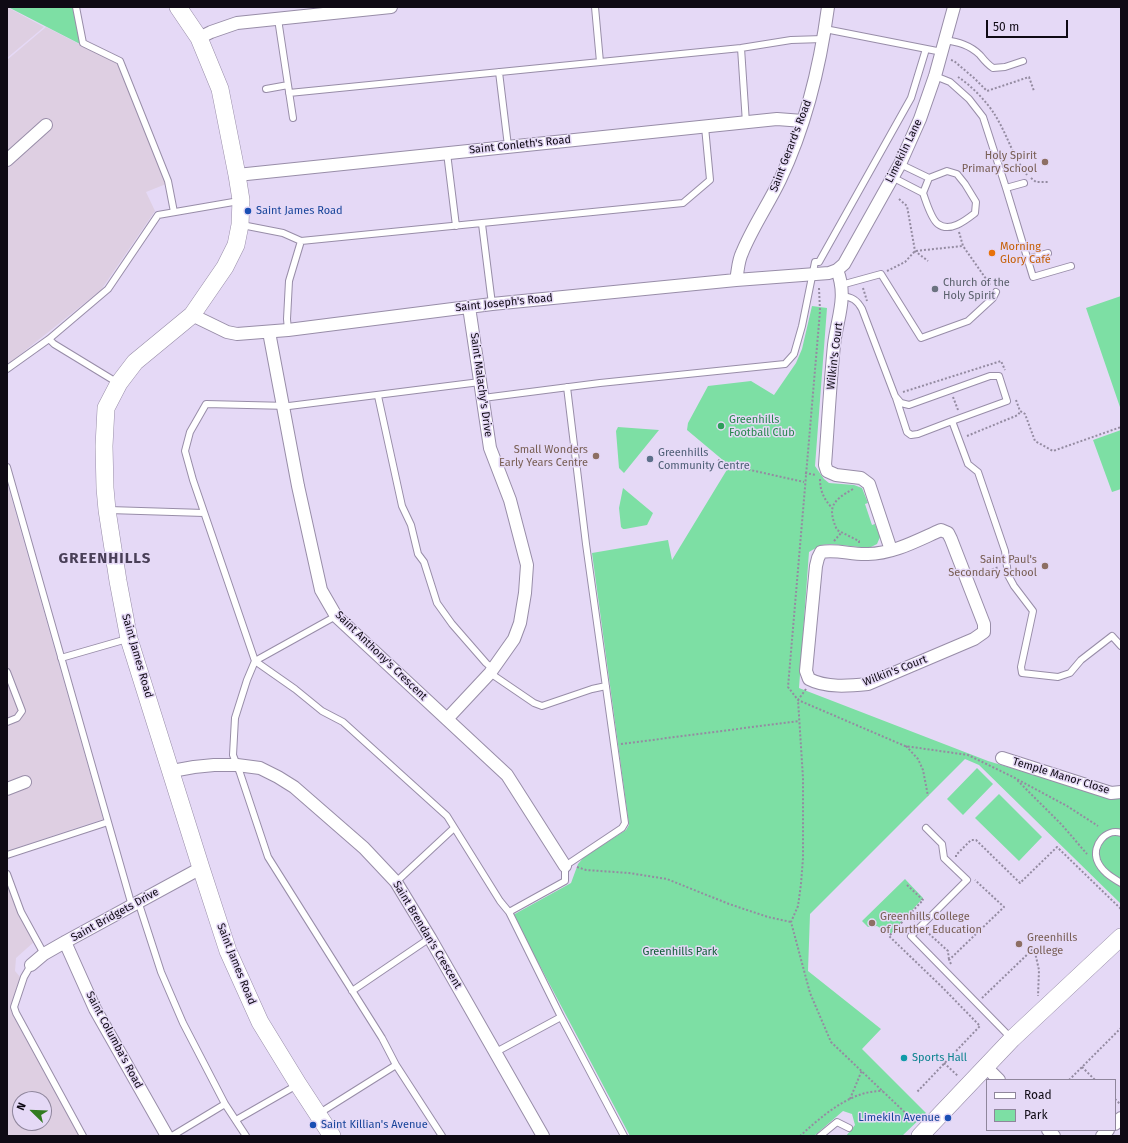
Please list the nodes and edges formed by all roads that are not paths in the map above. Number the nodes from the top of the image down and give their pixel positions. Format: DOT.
graph roads {
  1 [pos="76,7"];
  2 [pos="178,7"];
  3 [pos="391,7"];
  4 [pos="595,7"];
  5 [pos="828,7"];
  6 [pos="954,7"];
  7 [pos="278,19"];
  8 [pos="824,34"];
  9 [pos="199,38"];
  10 [pos="946,40"];
  11 [pos="741,48"];
  12 [pos="926,49"];
  13 [pos="945,56"];
  14 [pos="1023,61"];
  15 [pos="600,62"];
  16 [pos="499,72"];
  17 [pos="935,76"];
  18 [pos="288,85"];
  19 [pos="266,89"];
  20 [pos="289,93"];
  21 [pos="293,118"];
  22 [pos="803,121"];
  23 [pos="746,123"];
  24 [pos="46,125"];
  25 [pos="705,127"];
  26 [pos="508,146"];
  27 [pos="447,153"];
  28 [pos="7,160"];
  29 [pos="900,164"];
  30 [pos="237,175"];
  31 [pos="892,177"];
  32 [pos="930,178"];
  33 [pos="1024,183"];
  34 [pos="1006,188"];
  35 [pos="923,193"];
  36 [pos="241,200"];
  37 [pos="174,212"];
  38 [pos="482,224"];
  39 [pos="240,225"];
  40 [pos="456,226"];
  41 [pos="301,241"];
  42 [pos="1048,253"];
  43 [pos="1027,259"];
  44 [pos="1071,266"];
  45 [pos="837,270"];
  46 [pos="817,274"];
  47 [pos="736,280"];
  48 [pos="841,291"];
  49 [pos="996,292"];
  50 [pos="492,304"];
  51 [pos="469,307"];
  52 [pos="192,315"];
  53 [pos="288,330"];
  54 [pos="270,332"];
  55 [pos="49,339"];
  56 [pos="7,369"];
  57 [pos="480,382"];
  58 [pos="119,383"];
  59 [pos="567,387"];
  60 [pos="378,396"];
  61 [pos="895,396"];
  62 [pos="483,398"];
  63 [pos="283,406"];
  64 [pos="952,421"];
  65 [pos="7,467"];
  66 [pos="108,510"];
  67 [pos="204,513"];
  68 [pos="891,550"];
  69 [pos="336,616"];
  70 [pos="129,639"];
  71 [pos="1121,646"];
  72 [pos="61,658"];
  73 [pos="255,661"];
  74 [pos="492,671"];
  75 [pos="7,672"];
  76 [pos="606,686"];
  77 [pos="447,719"];
  78 [pos="7,722"];
  79 [pos="1002,758"];
  80 [pos="238,765"];
  81 [pos="172,771"];
  82 [pos="25,782"];
  83 [pos="7,789"];
  84 [pos="1121,792"];
  85 [pos="108,822"];
  86 [pos="454,828"];
  87 [pos="926,828"];
  88 [pos="1121,834"];
  89 [pos="7,855"];
  90 [pos="571,867"];
  91 [pos="201,868"];
  92 [pos="7,874"];
  93 [pos="396,882"];
  94 [pos="1121,883"];
  95 [pos="135,904"];
  96 [pos="509,912"];
  97 [pos="1121,937"];
  98 [pos="430,938"];
  99 [pos="65,942"];
  100 [pos="44,954"];
  101 [pos="31,965"];
  102 [pos="352,991"];
  103 [pos="560,1017"];
  104 [pos="1012,1039"];
  105 [pos="496,1052"];
  106 [pos="396,1065"];
  107 [pos="986,1067"];
  108 [pos="998,1079"];
  109 [pos="298,1084"];
  110 [pos="225,1104"];
  111 [pos="318,1114"];
  112 [pos="236,1120"];
  113 [pos="849,1128"];
  114 [pos="919,1131"];
  115 [pos="83,1136"];
  116 [pos="167,1136"];
  117 [pos="172,1136"];
  118 [pos="246,1136"];
  119 [pos="332,1136"];
  120 [pos="442,1136"];
  121 [pos="543,1136"];
  122 [pos="624,1136"];
  123 [pos="820,1136"];
  1 -- 37 [label="lane"];
  2 -- 9 [label="street, Saint James Road"];
  3 -- 7 [label="street"];
  4 -- 15 [label="lane"];
  5 -- 8 [label="street, Saint Gerard's Road"];
  6 -- 10 [label="street, Limekiln Lane"];
  7 -- 9 [label="street"];
  7 -- 18 [label="lane"];
  8 -- 11 [label="lane"];
  8 -- 12 [label="lane"];
  8 -- 22 [label="street, Saint Gerard's Road"];
  9 -- 30 [label="street, Saint James Road"];
  10 -- 13 [label="street, Limekiln Lane"];
  10 -- 14 [label="lane"];
  11 -- 15 [label="lane"];
  11 -- 23 [label="lane"];
  12 -- 13 [label="lane"];
  12 -- 46 [label="lane"];
  13 -- 17 [label="street, Limekiln Lane"];
  15 -- 16 [label="lane"];
  16 -- 20 [label="lane"];
  16 -- 26 [label="lane"];
  17 -- 29 [label="street, Limekiln Lane"];
  17 -- 34 [label="lane"];
  18 -- 19 [label="lane"];
  18 -- 20 [label="lane"];
  20 -- 21 [label="lane"];
  22 -- 23 [label="street, Saint Conleth's Road"];
  22 -- 47 [label="street, Saint Gerard's Road"];
  23 -- 25 [label="street, Saint Conleth's Road"];
  24 -- 28 [label="street"];
  25 -- 26 [label="street, Saint Conleth's Road"];
  25 -- 38 [label="lane"];
  26 -- 27 [label="street, Saint Conleth's Road"];
  27 -- 30 [label="street, Saint Conleth's Road"];
  27 -- 40 [label="lane"];
  29 -- 31 [label="street, Limekiln Lane"];
  29 -- 32 [label="lane"];
  30 -- 36 [label="street, Saint James Road"];
  31 -- 35 [label="lane"];
  31 -- 45 [label="street, Limekiln Lane"];
  32 -- 35 [label="lane"];
  32 -- 35 [label="lane"];
  33 -- 34 [label="lane"];
  34 -- 43 [label="lane"];
  36 -- 37 [label="lane"];
  36 -- 39 [label="street, Saint James Road"];
  37 -- 55 [label="lane"];
  38 -- 40 [label="lane"];
  38 -- 50 [label="lane"];
  39 -- 41 [label="lane"];
  39 -- 52 [label="street, Saint James Road"];
  40 -- 41 [label="lane"];
  41 -- 53 [label="lane"];
  42 -- 43 [label="lane"];
  43 -- 44 [label="lane"];
  45 -- 46 [label="street"];
  45 -- 48 [label="street, Wilkin's Court"];
  46 -- 47 [label="street, Saint Joseph's Road"];
  46 -- 59 [label="lane"];
  47 -- 50 [label="street, Saint Joseph's Road"];
  48 -- 49 [label="lane"];
  48 -- 61 [label="lane"];
  48 -- 68 [label="street, Wilkin's Court"];
  50 -- 51 [label="street, Saint Joseph's Road"];
  51 -- 53 [label="street, Saint Joseph's Road"];
  51 -- 57 [label="street, Saint Malachy's Drive"];
  52 -- 54 [label="street, Saint Joseph's Road"];
  52 -- 58 [label="street, Saint James Road"];
  53 -- 54 [label="street, Saint Joseph's Road"];
  54 -- 63 [label="street, Saint Anthony's Crescent"];
  55 -- 56 [label="lane"];
  55 -- 58 [label="lane"];
  57 -- 60 [label="lane"];
  57 -- 62 [label="street, Saint Malachy's Drive"];
  58 -- 66 [label="street, Saint James Road"];
  59 -- 62 [label="lane"];
  59 -- 76 [label="lane"];
  60 -- 63 [label="lane"];
  60 -- 74 [label="lane"];
  61 -- 64 [label="lane"];
  61 -- 64 [label="lane"];
  62 -- 74 [label="street, Saint Malachy's Drive"];
  63 -- 67 [label="lane"];
  63 -- 69 [label="street, Saint Anthony's Crescent"];
  64 -- 71 [label="lane"];
  65 -- 72 [label="lane"];
  66 -- 67 [label="lane"];
  66 -- 70 [label="street, Saint James Road"];
  67 -- 73 [label="lane"];
  68 -- 68 [label="street, Wilkin's Court"];
  69 -- 73 [label="lane"];
  69 -- 77 [label="street, Saint Anthony's Crescent"];
  70 -- 72 [label="lane"];
  70 -- 81 [label="street, Saint James Road"];
  72 -- 85 [label="lane"];
  73 -- 80 [label="lane"];
  73 -- 86 [label="lane"];
  74 -- 76 [label="lane"];
  74 -- 77 [label="street, Saint Malachy's Drive"];
  75 -- 78 [label="lane"];
  76 -- 90 [label="lane"];
  77 -- 90 [label="street, Saint Anthony's Crescent"];
  79 -- 84 [label="street, Temple Manor Close"];
  80 -- 81 [label="street, Saint Brendan's Crescent"];
  80 -- 93 [label="street, Saint Brendan's Crescent"];
  80 -- 102 [label="lane"];
  81 -- 91 [label="street, Saint James Road"];
  82 -- 83 [label="street"];
  85 -- 89 [label="lane"];
  85 -- 95 [label="lane"];
  86 -- 93 [label="lane"];
  86 -- 96 [label="lane"];
  87 -- 104 [label="lane"];
  88 -- 94 [label="lane"];
  90 -- 96 [label="lane"];
  91 -- 95 [label="street, Saint Bridgets Drive"];
  91 -- 109 [label="street, Saint James Road"];
  92 -- 100 [label="lane"];
  93 -- 98 [label="street, Saint Brendan's Crescent"];
  95 -- 99 [label="street, Saint Bridgets Drive"];
  95 -- 110 [label="lane"];
  96 -- 103 [label="lane"];
  97 -- 104 [label="street"];
  98 -- 102 [label="lane"];
  98 -- 105 [label="street, Saint Brendan's Crescent"];
  99 -- 100 [label="street, Saint Bridgets Drive"];
  99 -- 116 [label="street, Saint Columba's Road"];
  100 -- 101 [label="street, Saint Bridgets Drive"];
  101 -- 115 [label="lane"];
  102 -- 106 [label="lane"];
  103 -- 105 [label="lane"];
  103 -- 122 [label="lane"];
  104 -- 107 [label="street"];
  105 -- 121 [label="street, Saint Brendan's Crescent"];
  106 -- 111 [label="lane"];
  106 -- 120 [label="lane"];
  107 -- 108 [label="street"];
  107 -- 114 [label="street"];
  109 -- 111 [label="street, Saint James Road"];
  109 -- 112 [label="lane"];
  110 -- 112 [label="lane"];
  110 -- 117 [label="lane"];
  111 -- 119 [label="street, Saint James Road"];
  112 -- 118 [label="lane"];
  113 -- 123 [label="lane"];
}
